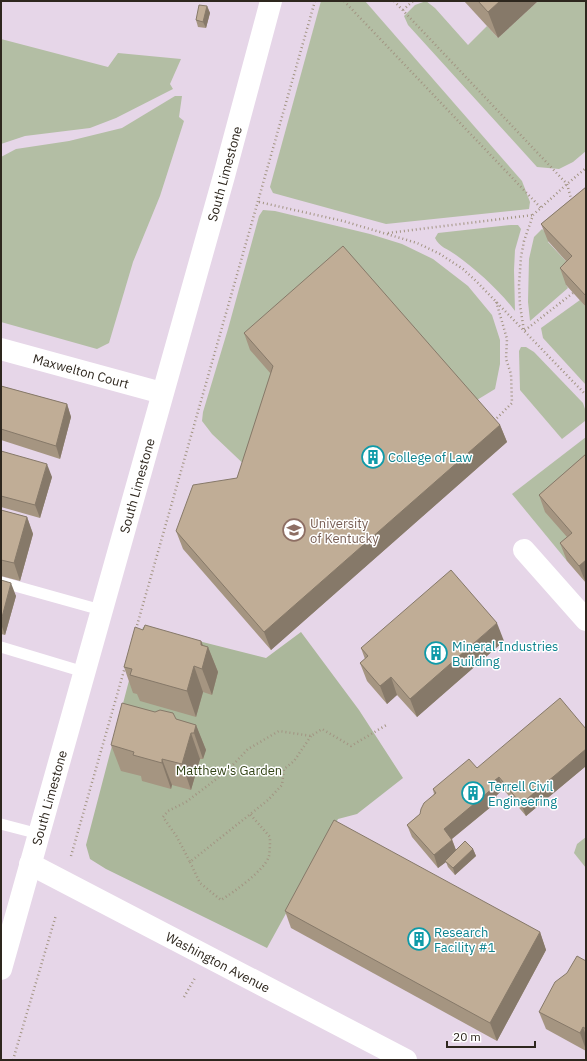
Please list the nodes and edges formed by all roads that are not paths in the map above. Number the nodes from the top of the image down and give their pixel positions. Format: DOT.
graph roads {
  1 [pos="271,1"];
  2 [pos="1,349"];
  3 [pos="162,393"];
  4 [pos="524,550"];
  5 [pos="1,582"];
  6 [pos="101,610"];
  7 [pos="586,620"];
  8 [pos="1,647"];
  9 [pos="84,672"];
  10 [pos="1,824"];
  11 [pos="38,834"];
  12 [pos="30,864"];
  13 [pos="7,923"];
  14 [pos="1,969"];
  15 [pos="406,1060"];
  1 -- 3 [label="main road, South Limestone"];
  2 -- 3 [label="main road, Maxwelton Court"];
  3 -- 6 [label="main road, South Limestone"];
  4 -- 7 [label="main road"];
  5 -- 6 [label="lane"];
  6 -- 9 [label="main road, South Limestone"];
  8 -- 9 [label="lane"];
  9 -- 11 [label="main road, South Limestone"];
  10 -- 11 [label="lane"];
  11 -- 12 [label="main road, South Limestone"];
  12 -- 13 [label="main road, South Limestone"];
  12 -- 15 [label="main road, Washington Avenue"];
  13 -- 14 [label="main road, South Limestone"];
}
